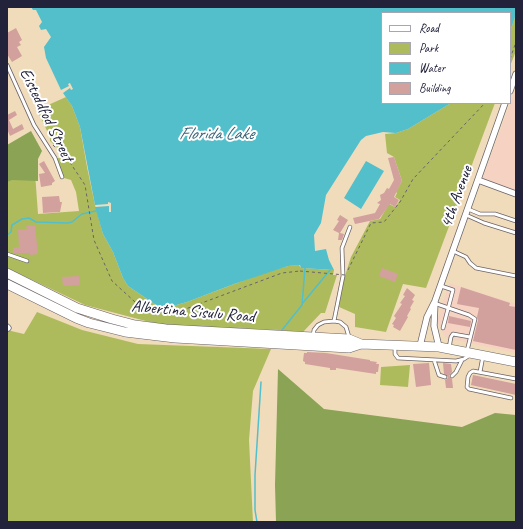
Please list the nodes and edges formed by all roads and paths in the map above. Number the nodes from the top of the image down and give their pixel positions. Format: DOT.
graph roads {
  1 [pos="516,42"];
  2 [pos="511,56"];
  3 [pos="7,65"];
  4 [pos="516,74"];
  5 [pos="511,88"];
  6 [pos="484,104"];
  7 [pos="506,104"];
  8 [pos="52,144"];
  9 [pos="62,177"];
  10 [pos="478,180"];
  11 [pos="516,194"];
  12 [pos="467,212"];
  13 [pos="516,221"];
  14 [pos="350,227"];
  15 [pos="516,233"];
  16 [pos="453,251"];
  17 [pos="7,254"];
  18 [pos="28,261"];
  19 [pos="7,274"];
  20 [pos="516,276"];
  21 [pos="7,284"];
  22 [pos="440,286"];
  23 [pos="435,302"];
  24 [pos="448,308"];
  25 [pos="334,321"];
  26 [pos="443,328"];
  27 [pos="470,337"];
  28 [pos="313,338"];
  29 [pos="349,344"];
  30 [pos="395,345"];
  31 [pos="420,346"];
  32 [pos="439,347"];
  33 [pos="449,348"];
  34 [pos="470,352"];
  35 [pos="483,355"];
  36 [pos="434,360"];
  37 [pos="462,360"];
  38 [pos="516,362"];
  39 [pos="480,372"];
  40 [pos="452,376"];
  41 [pos="444,377"];
  42 [pos="516,379"];
  43 [pos="511,398"];
  1 -- 2 [label="path"];
  3 -- 9 [label="lane, Eisteddfod Street"];
  4 -- 5 [label="street"];
  6 -- 8 [label="path, bridge"];
  7 -- 10 [label="street, 4th Avenue"];
  10 -- 11 [label="street"];
  10 -- 12 [label="street, 4th Avenue"];
  12 -- 13 [label="lane"];
  12 -- 15 [label="lane"];
  12 -- 16 [label="street, 4th Avenue"];
  14 -- 25 [label="lane"];
  16 -- 20 [label="lane"];
  16 -- 22 [label="street, 4th Avenue"];
  17 -- 18 [label="lane"];
  19 -- 28 [label="main road, Albertina Sisulu Road"];
  21 -- 29 [label="main road, Albertina Sisulu Road"];
  22 -- 23 [label="street, 4th Avenue"];
  22 -- 24 [label="lane"];
  23 -- 24 [label="lane"];
  23 -- 31 [label="street, 4th Avenue"];
  23 -- 32 [label="street, 4th Avenue"];
  24 -- 26 [label="lane"];
  24 -- 27 [label="lane"];
  25 -- 28 [label="lane"];
  25 -- 29 [label="lane"];
  27 -- 33 [label="lane"];
  27 -- 34 [label="lane"];
  28 -- 29 [label="main road, Albertina Sisulu Road"];
  29 -- 30 [label="main road, Albertina Sisulu Road"];
  30 -- 31 [label="main road, Albertina Sisulu Road"];
  30 -- 36 [label="lane"];
  31 -- 32 [label="main road, Albertina Sisulu Road"];
  32 -- 33 [label="main road, Albertina Sisulu Road"];
  33 -- 34 [label="main road, Albertina Sisulu Road"];
  34 -- 35 [label="main road, Albertina Sisulu Road"];
  34 -- 37 [label="lane"];
  35 -- 38 [label="main road, Albertina Sisulu Road"];
  35 -- 39 [label="lane"];
  36 -- 37 [label="lane"];
  36 -- 41 [label="lane"];
  37 -- 40 [label="lane"];
  39 -- 42 [label="lane"];
  39 -- 43 [label="lane"];
}
